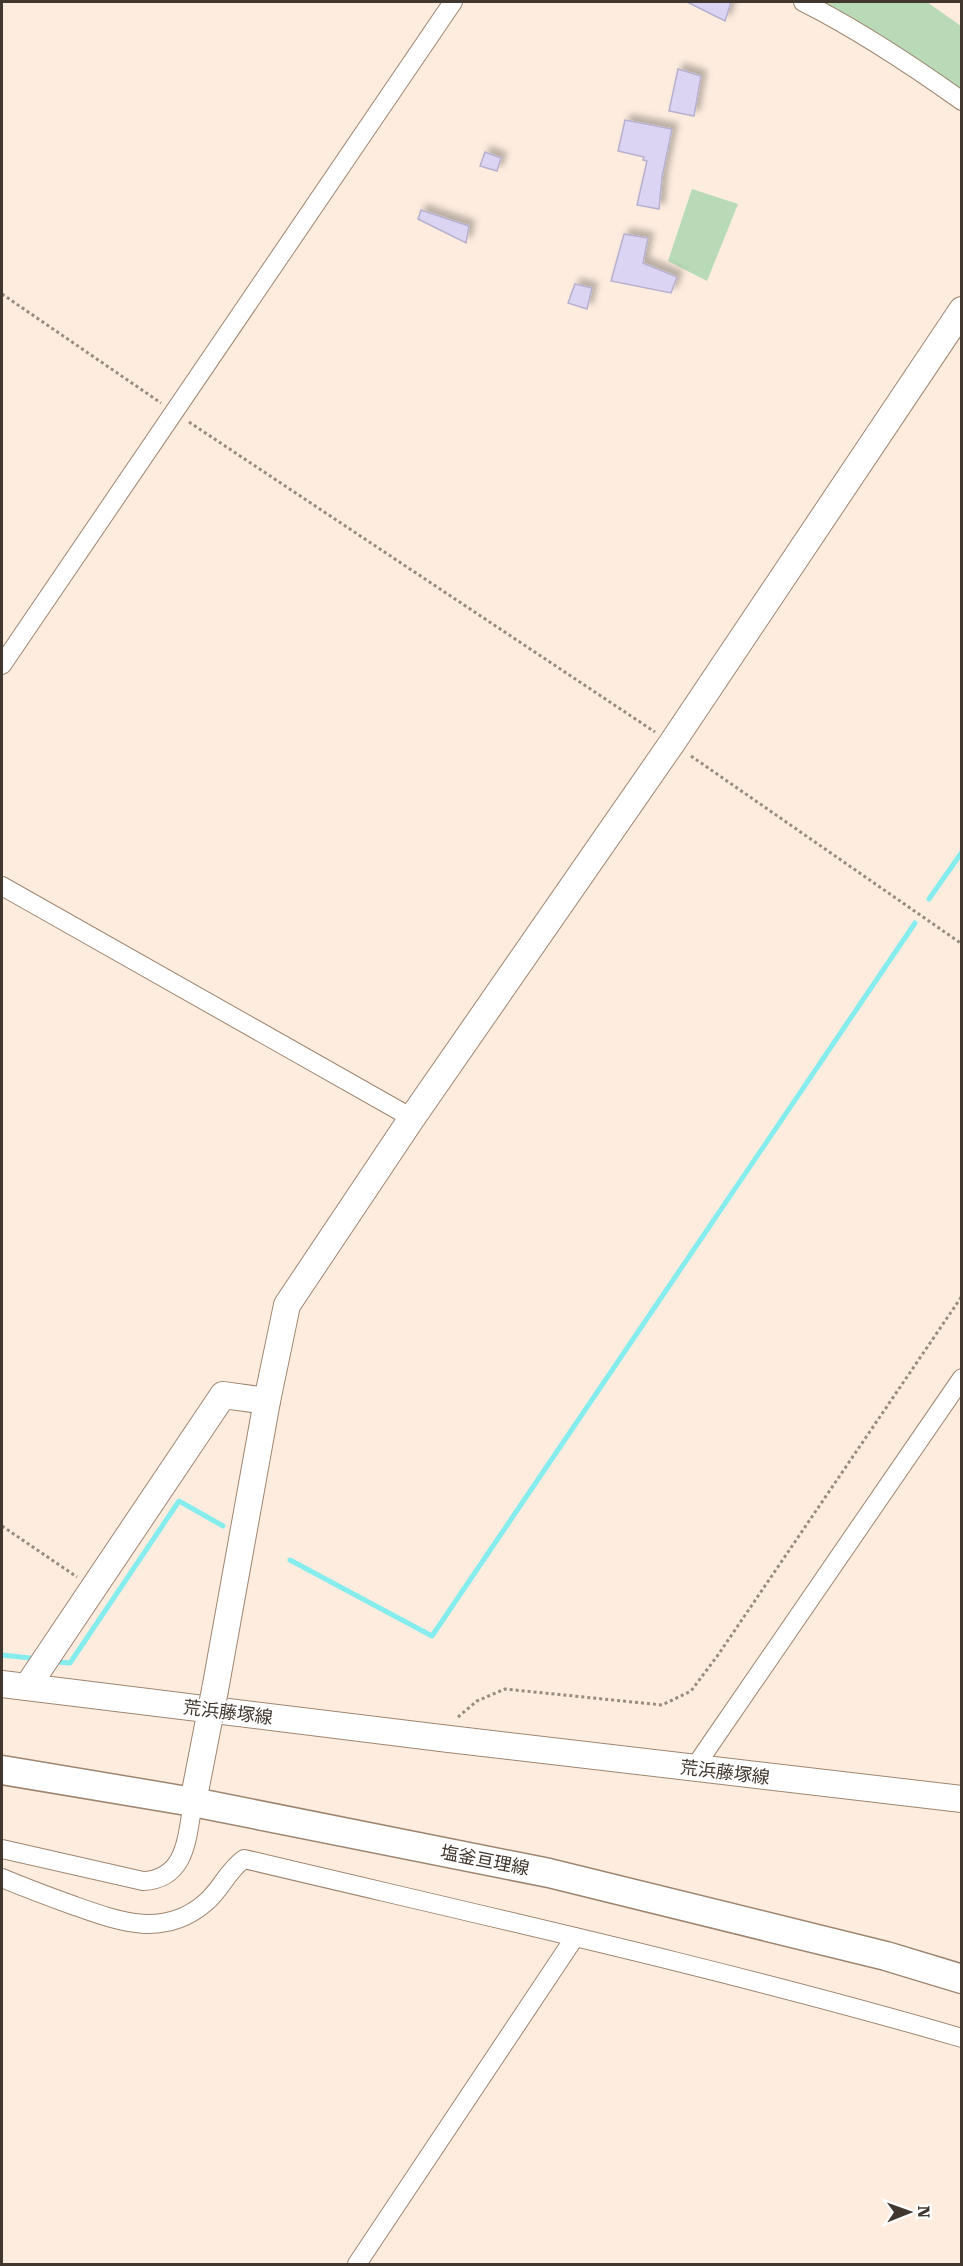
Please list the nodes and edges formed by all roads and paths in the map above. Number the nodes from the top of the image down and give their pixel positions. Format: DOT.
graph roads {
  1 [pos="453,2"];
  2 [pos="803,2"];
  3 [pos="962,100"];
  4 [pos="2,294"];
  5 [pos="962,310"];
  6 [pos="173,412"];
  7 [pos="2,665"];
  8 [pos="672,743"];
  9 [pos="2,886"];
  10 [pos="962,944"];
  11 [pos="412,1118"];
  12 [pos="962,1296"];
  13 [pos="962,1378"];
  14 [pos="267,1401"];
  15 [pos="2,1526"];
  16 [pos="93,1588"];
  17 [pos="2,1684"];
  18 [pos="27,1687"];
  19 [pos="452,1740"];
  20 [pos="694,1768"];
  21 [pos="2,1770"];
  22 [pos="962,1799"];
  23 [pos="193,1802"];
  24 [pos="2,1848"];
  25 [pos="2,1878"];
  26 [pos="575,1937"];
  27 [pos="962,1979"];
  28 [pos="962,2038"];
  29 [pos="357,2265"];
  1 -- 6 [label="street"];
  2 -- 3 [label="street"];
  4 -- 6 [label="path"];
  5 -- 8 [label="street"];
  6 -- 7 [label="street"];
  6 -- 8 [label="path"];
  8 -- 10 [label="path"];
  8 -- 11 [label="street"];
  9 -- 11 [label="street"];
  11 -- 14 [label="street"];
  12 -- 19 [label="path"];
  13 -- 20 [label="street"];
  14 -- 16 [label="street"];
  14 -- 23 [label="street, bridge"];
  15 -- 16 [label="path"];
  16 -- 18 [label="street"];
  17 -- 18 [label="street, 荒浜藤塚線"];
  18 -- 19 [label="street, 荒浜藤塚線"];
  19 -- 20 [label="street, 荒浜藤塚線"];
  20 -- 22 [label="street, 荒浜藤塚線"];
  21 -- 23 [label="main road, 塩釜亘理線"];
  23 -- 24 [label="street"];
  23 -- 27 [label="main road, 塩釜亘理線"];
  25 -- 26 [label="street"];
  26 -- 28 [label="street"];
  26 -- 29 [label="street"];
}
